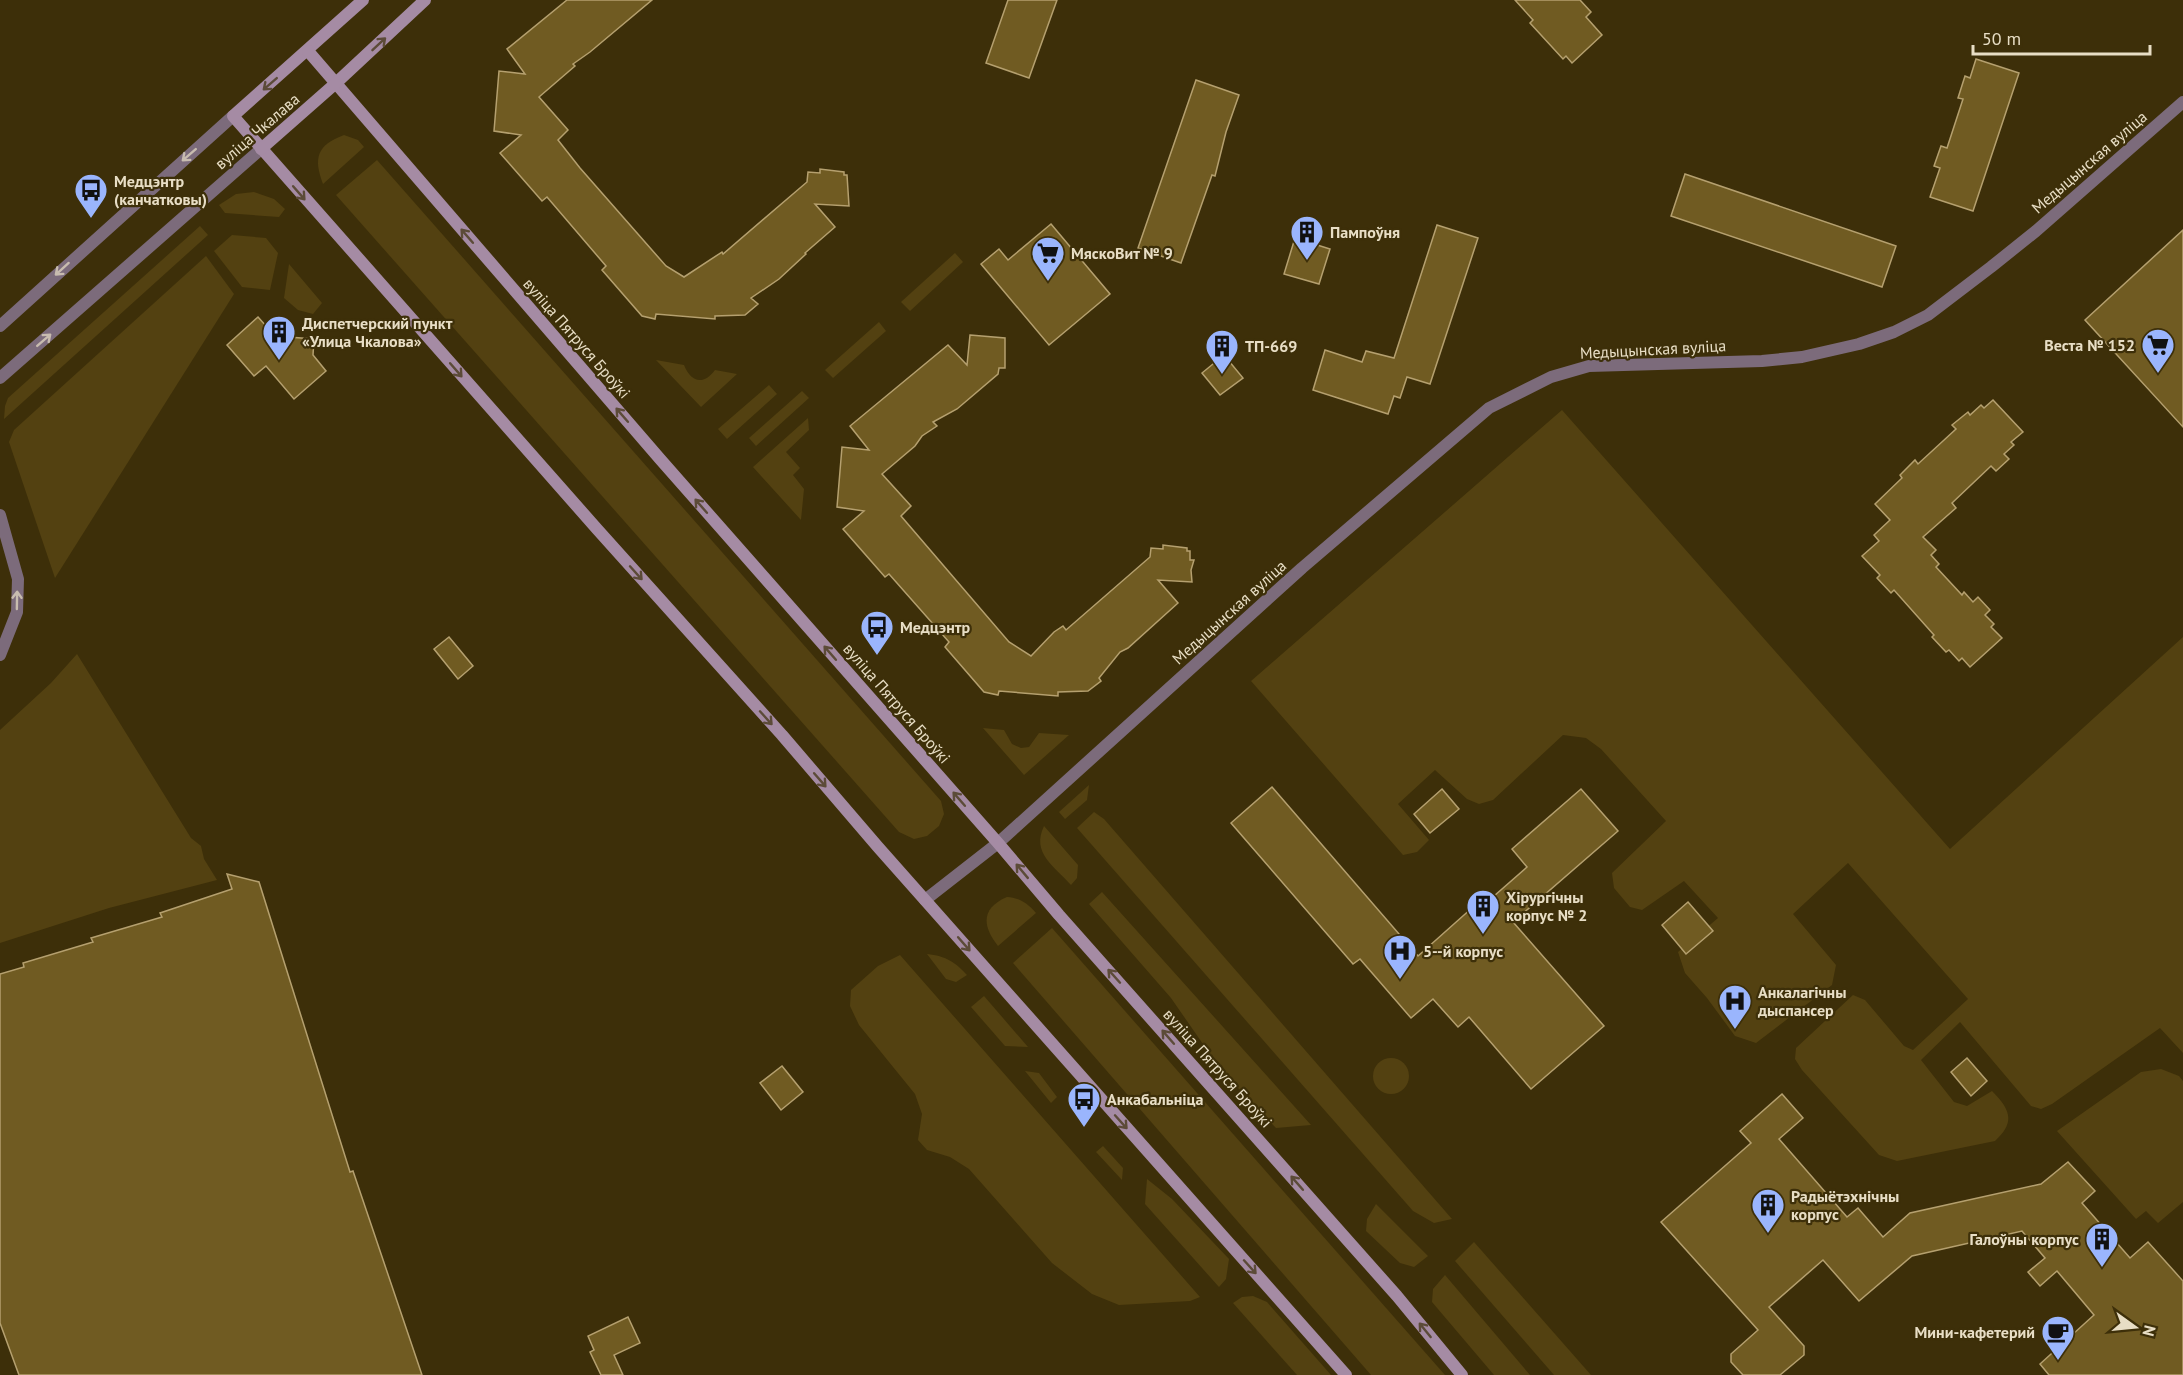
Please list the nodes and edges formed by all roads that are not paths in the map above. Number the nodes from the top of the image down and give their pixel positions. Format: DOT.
graph roads {
  1 [pos="363,0"];
  2 [pos="425,0"];
  3 [pos="308,51"];
  4 [pos="336,83"];
  5 [pos="2183,102"];
  6 [pos="233,116"];
  7 [pos="261,149"];
  8 [pos="0,326"];
  9 [pos="0,378"];
  10 [pos="0,515"];
  11 [pos="0,655"];
  12 [pos="998,843"];
  13 [pos="925,900"];
  14 [pos="1346,1375"];
  15 [pos="1462,1375"];
  1 -- 3 [label="main road, вуліца Чкалава"];
  4 -- 2 [label="main road, вуліца Чкалава, one-way"];
  3 -- 4 [label="main road, вуліца Пятруся Броўкі"];
  3 -- 6 [label="main road, вуліца Чкалава, one-way"];
  4 -- 7 [label="main road, вуліца Чкалава"];
  12 -- 4 [label="main road, вуліца Пятруся Броўкі, one-way"];
  5 -- 12 [label="street, Медыцынская вуліца"];
  6 -- 7 [label="main road"];
  6 -- 8 [label="street, вуліца Чкалава, one-way"];
  9 -- 7 [label="street, вуліца Чкалава, one-way"];
  7 -- 13 [label="main road, one-way"];
  11 -- 10 [label="street, one-way"];
  12 -- 13 [label="street, Медыцынская вуліца"];
  15 -- 12 [label="main road, вуліца Пятруся Броўкі, one-way"];
  13 -- 14 [label="main road, one-way"];
}
